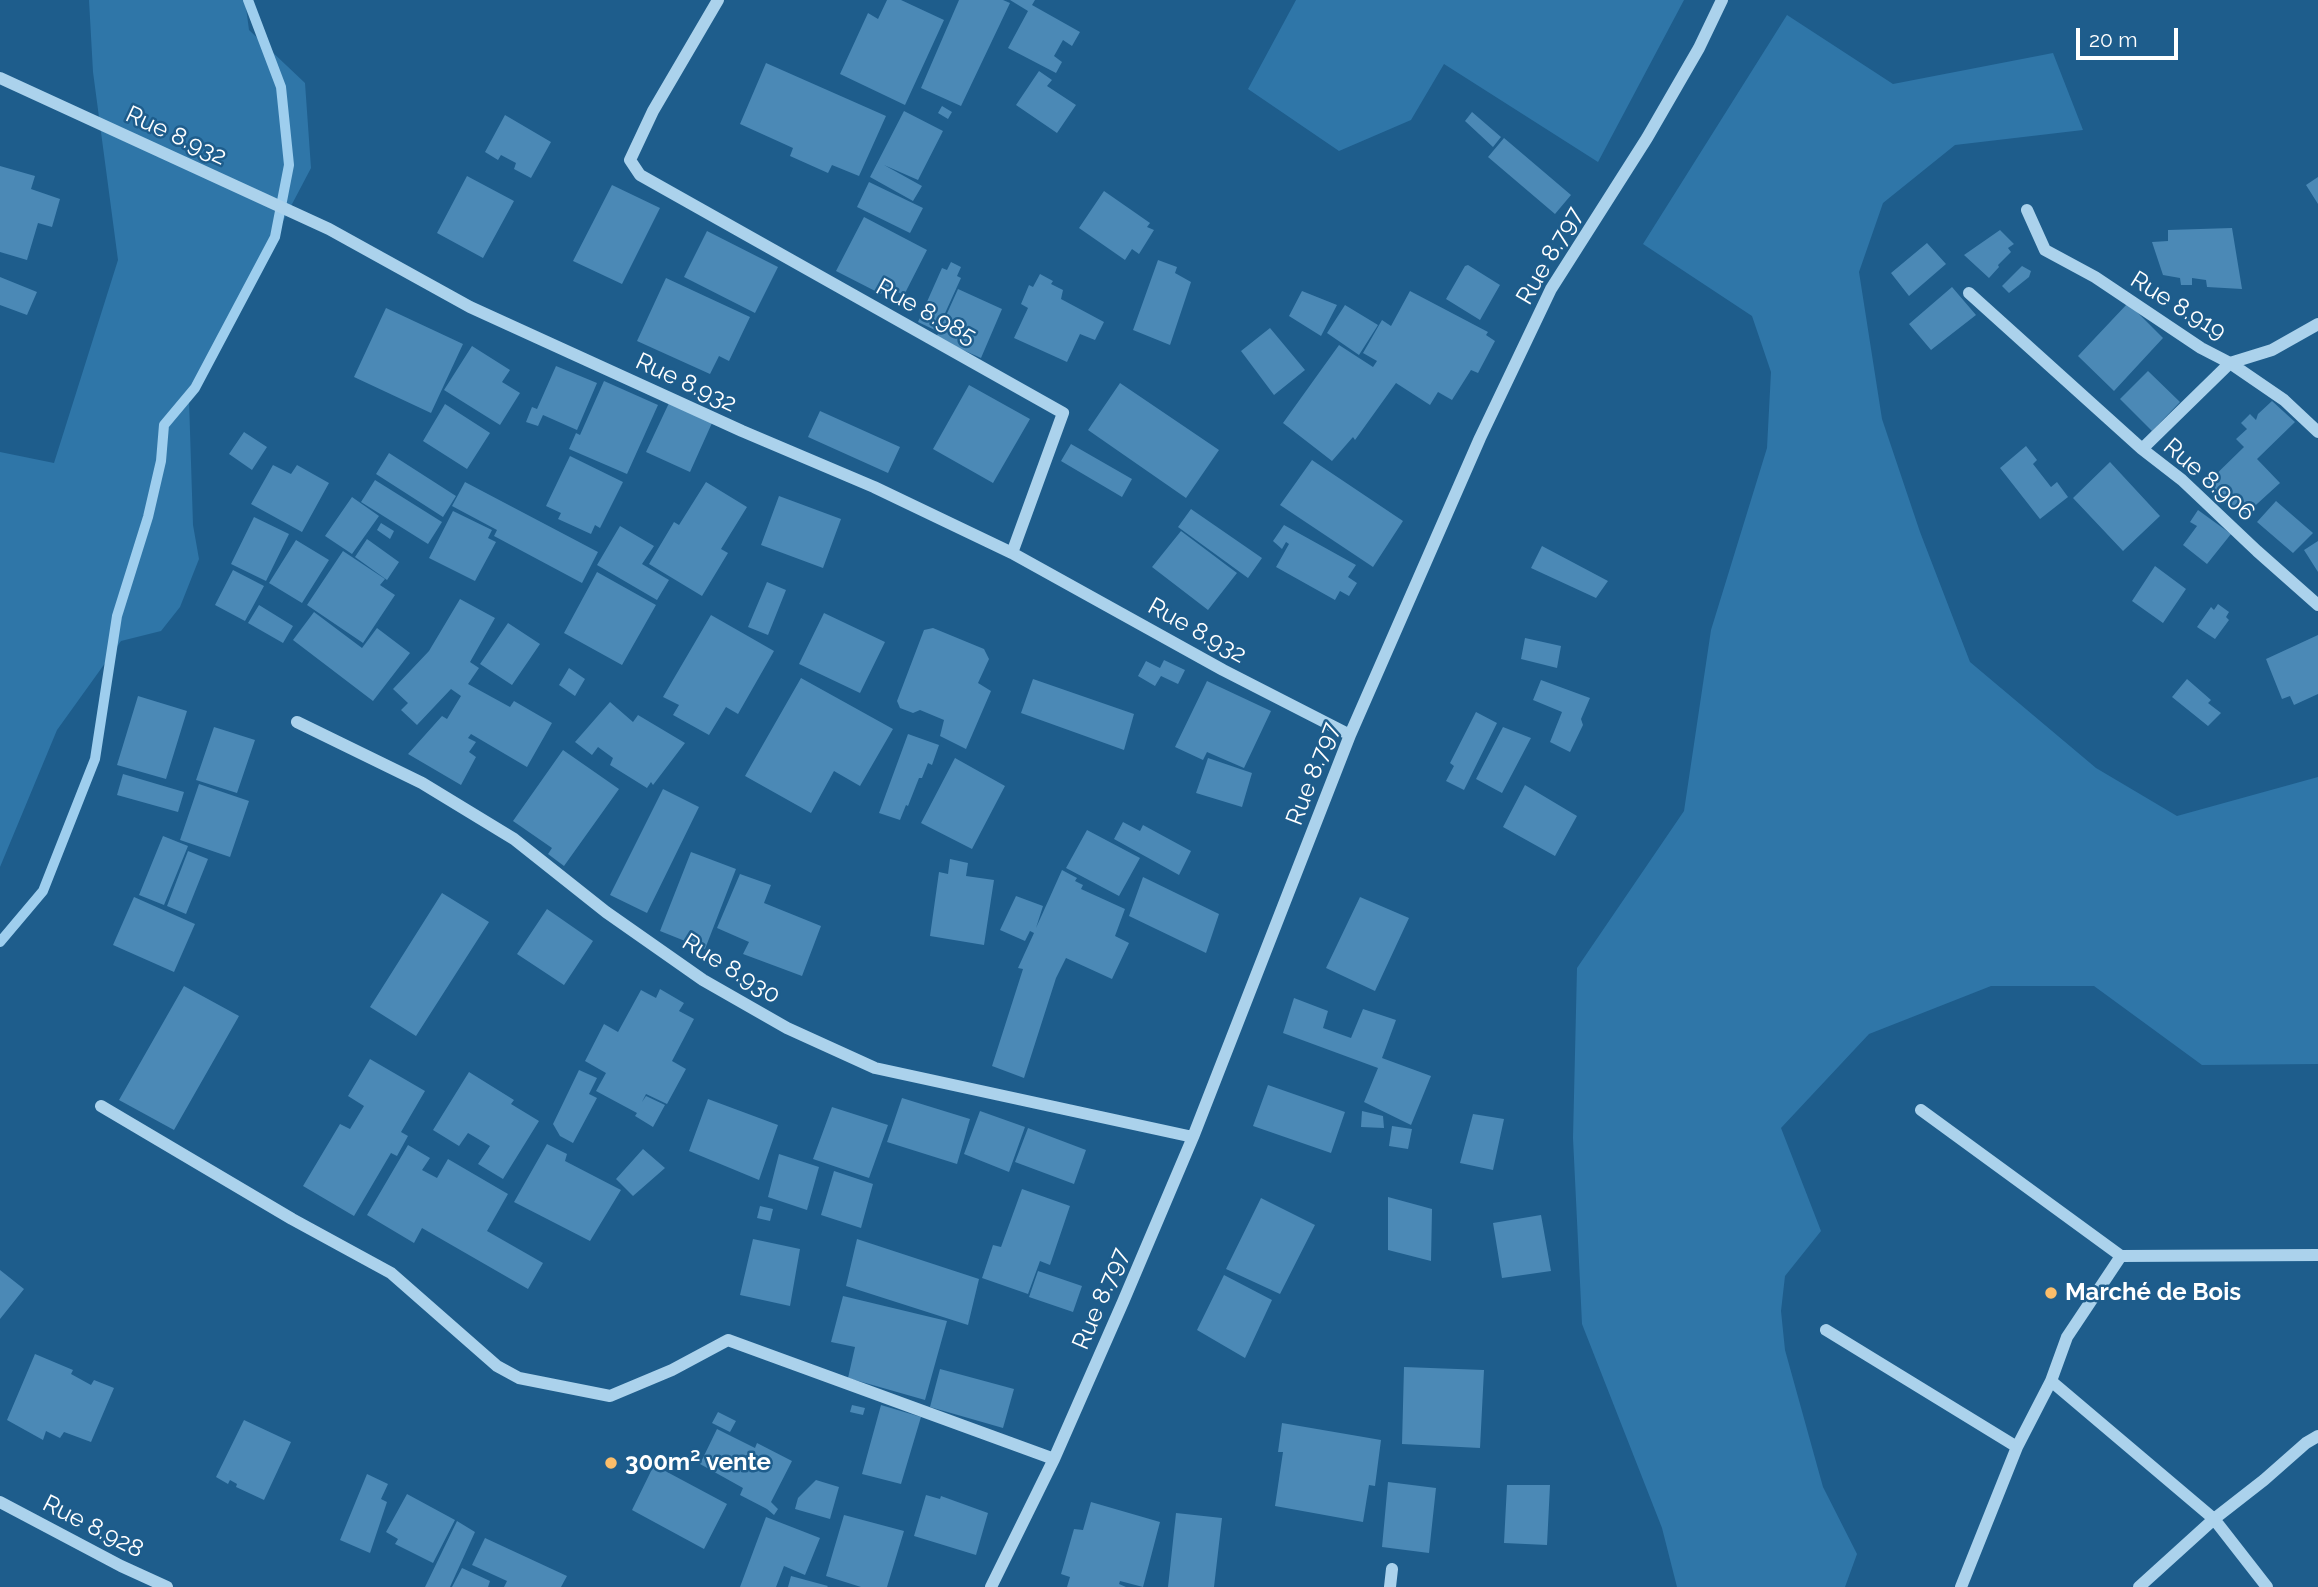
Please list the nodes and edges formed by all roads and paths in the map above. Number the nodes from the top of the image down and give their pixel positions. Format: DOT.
graph roads {
  1 [pos="718,0"];
  2 [pos="1722,0"];
  3 [pos="0,78"];
  4 [pos="2027,210"];
  5 [pos="1969,293"];
  6 [pos="2318,324"];
  7 [pos="2230,363"];
  8 [pos="2318,432"];
  9 [pos="2143,449"];
  10 [pos="1012,553"];
  11 [pos="2318,604"];
  12 [pos="298,722"];
  13 [pos="1350,735"];
  14 [pos="101,1106"];
  15 [pos="1921,1110"];
  16 [pos="1193,1137"];
  17 [pos="2318,1255"];
  18 [pos="2121,1256"];
  19 [pos="1826,1330"];
  20 [pos="2051,1381"];
  21 [pos="2318,1436"];
  22 [pos="2017,1447"];
  23 [pos="1054,1459"];
  24 [pos="0,1502"];
  25 [pos="2214,1519"];
  26 [pos="1392,1569"];
  27 [pos="167,1587"];
  28 [pos="991,1587"];
  29 [pos="1390,1587"];
  30 [pos="1961,1587"];
  31 [pos="2140,1587"];
  32 [pos="2267,1587"];
  1 -- 10 [label="street, Rue 8.985"];
  2 -- 13 [label="street, Rue 8.797"];
  3 -- 10 [label="street, Rue 8.932"];
  4 -- 7 [label="street, Rue 8.919"];
  5 -- 9 [label="street"];
  6 -- 7 [label="street, Rue 8.906"];
  7 -- 8 [label="street, Rue 8.919"];
  7 -- 9 [label="street, Rue 8.906"];
  9 -- 11 [label="street, Rue 8.906"];
  10 -- 13 [label="street, Rue 8.932"];
  12 -- 16 [label="street, Rue 8.930"];
  13 -- 16 [label="street, Rue 8.797"];
  14 -- 23 [label="street"];
  15 -- 18 [label="street"];
  16 -- 23 [label="street, Rue 8.797"];
  17 -- 18 [label="street"];
  18 -- 20 [label="street"];
  19 -- 22 [label="street"];
  20 -- 22 [label="street"];
  20 -- 25 [label="street"];
  21 -- 25 [label="street"];
  22 -- 30 [label="street"];
  23 -- 28 [label="street, Rue 8.797"];
  24 -- 27 [label="street, Rue 8.928"];
  25 -- 31 [label="street"];
  25 -- 32 [label="street"];
  26 -- 29 [label="street"];
}
